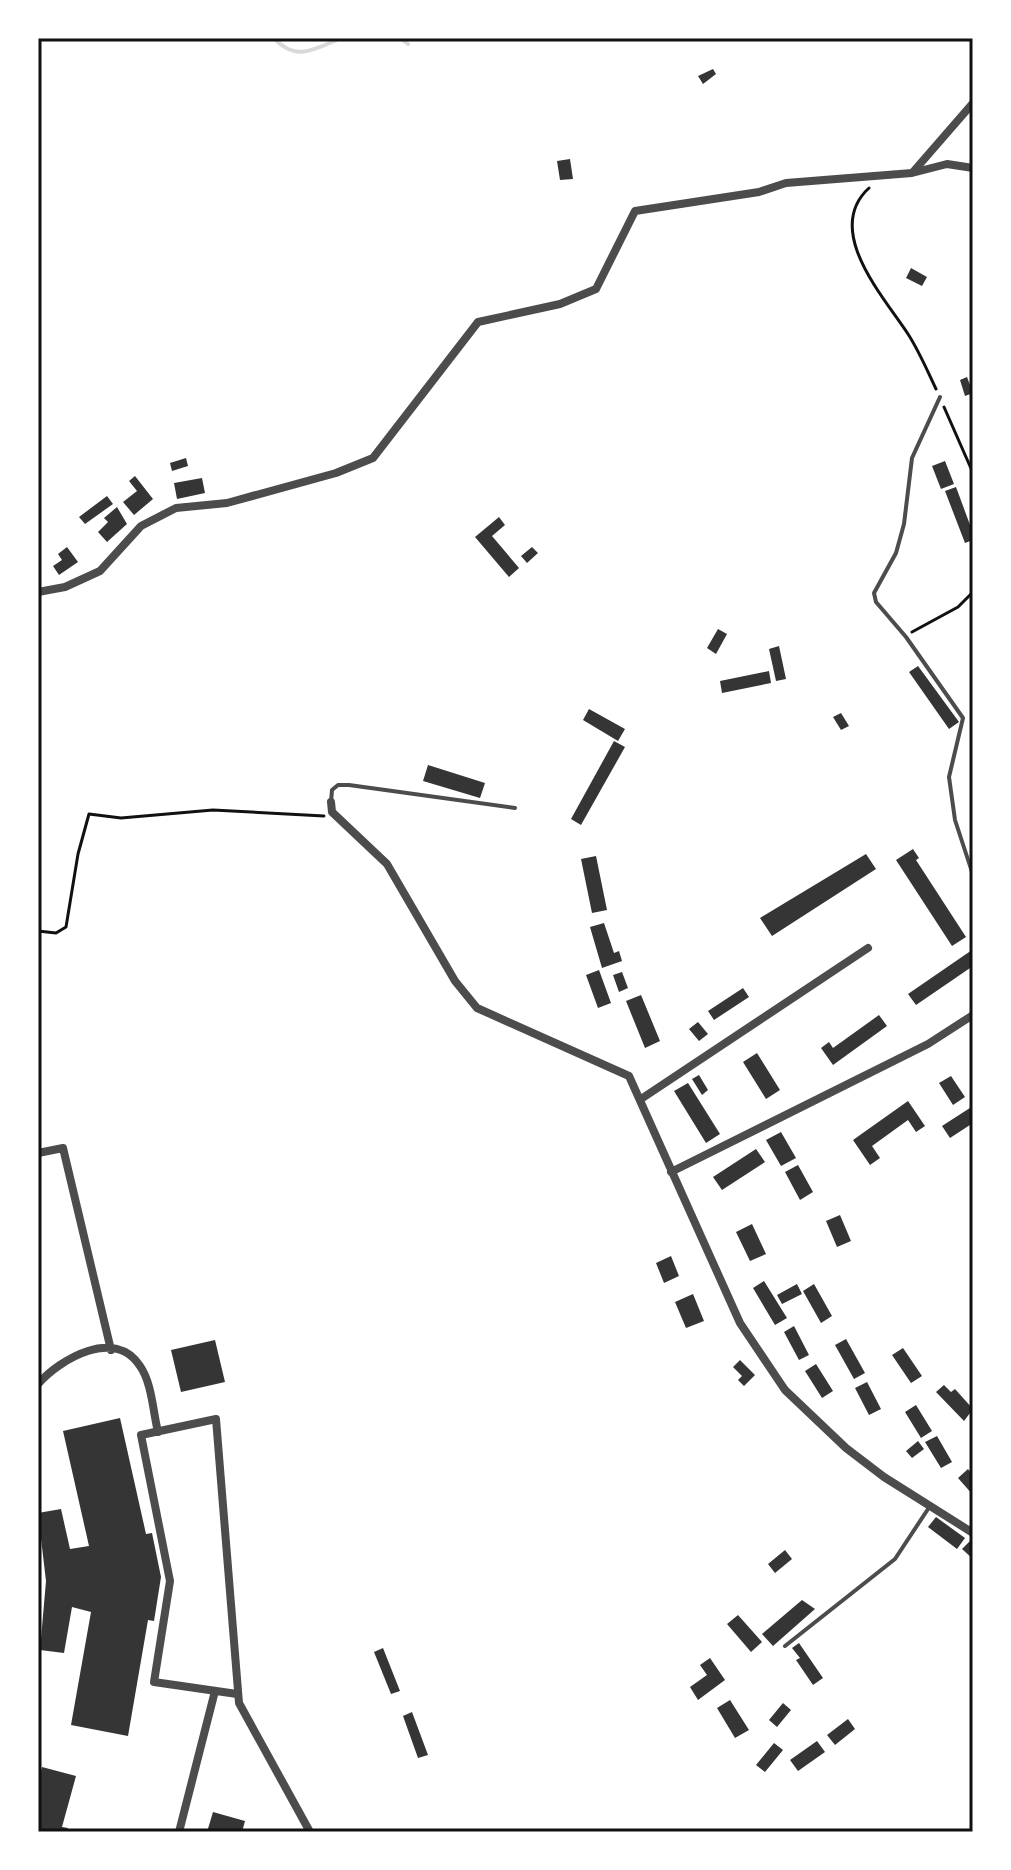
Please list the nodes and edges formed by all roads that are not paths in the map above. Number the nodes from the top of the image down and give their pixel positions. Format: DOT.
graph roads {
  1 [pos="973,103"];
  2 [pos="973,168"];
  3 [pos="912,173"];
  4 [pos="940,397"];
  5 [pos="38,592"];
  6 [pos="331,802"];
  7 [pos="515,808"];
  8 [pos="973,875"];
  9 [pos="868,948"];
  10 [pos="973,1015"];
  11 [pos="641,1099"];
  12 [pos="38,1153"];
  13 [pos="671,1172"];
  14 [pos="111,1350"];
  15 [pos="38,1384"];
  16 [pos="158,1432"];
  17 [pos="930,1506"];
  18 [pos="973,1533"];
  19 [pos="785,1646"];
  20 [pos="215,1691"];
  21 [pos="237,1694"];
  22 [pos="179,1832"];
  23 [pos="310,1832"];
  1 -- 3 [label="street"];
  2 -- 3 [label="street"];
  3 -- 5 [label="street"];
  4 -- 8 [label="lane"];
  6 -- 7 [label="lane"];
  6 -- 11 [label="street"];
  9 -- 11 [label="street"];
  10 -- 13 [label="street"];
  11 -- 13 [label="street"];
  12 -- 14 [label="street"];
  13 -- 17 [label="street"];
  14 -- 15 [label="street"];
  14 -- 16 [label="street"];
  16 -- 20 [label="street"];
  16 -- 21 [label="street"];
  17 -- 18 [label="street"];
  17 -- 19 [label="lane"];
  20 -- 21 [label="street"];
  20 -- 22 [label="street"];
  21 -- 23 [label="street"];
}
